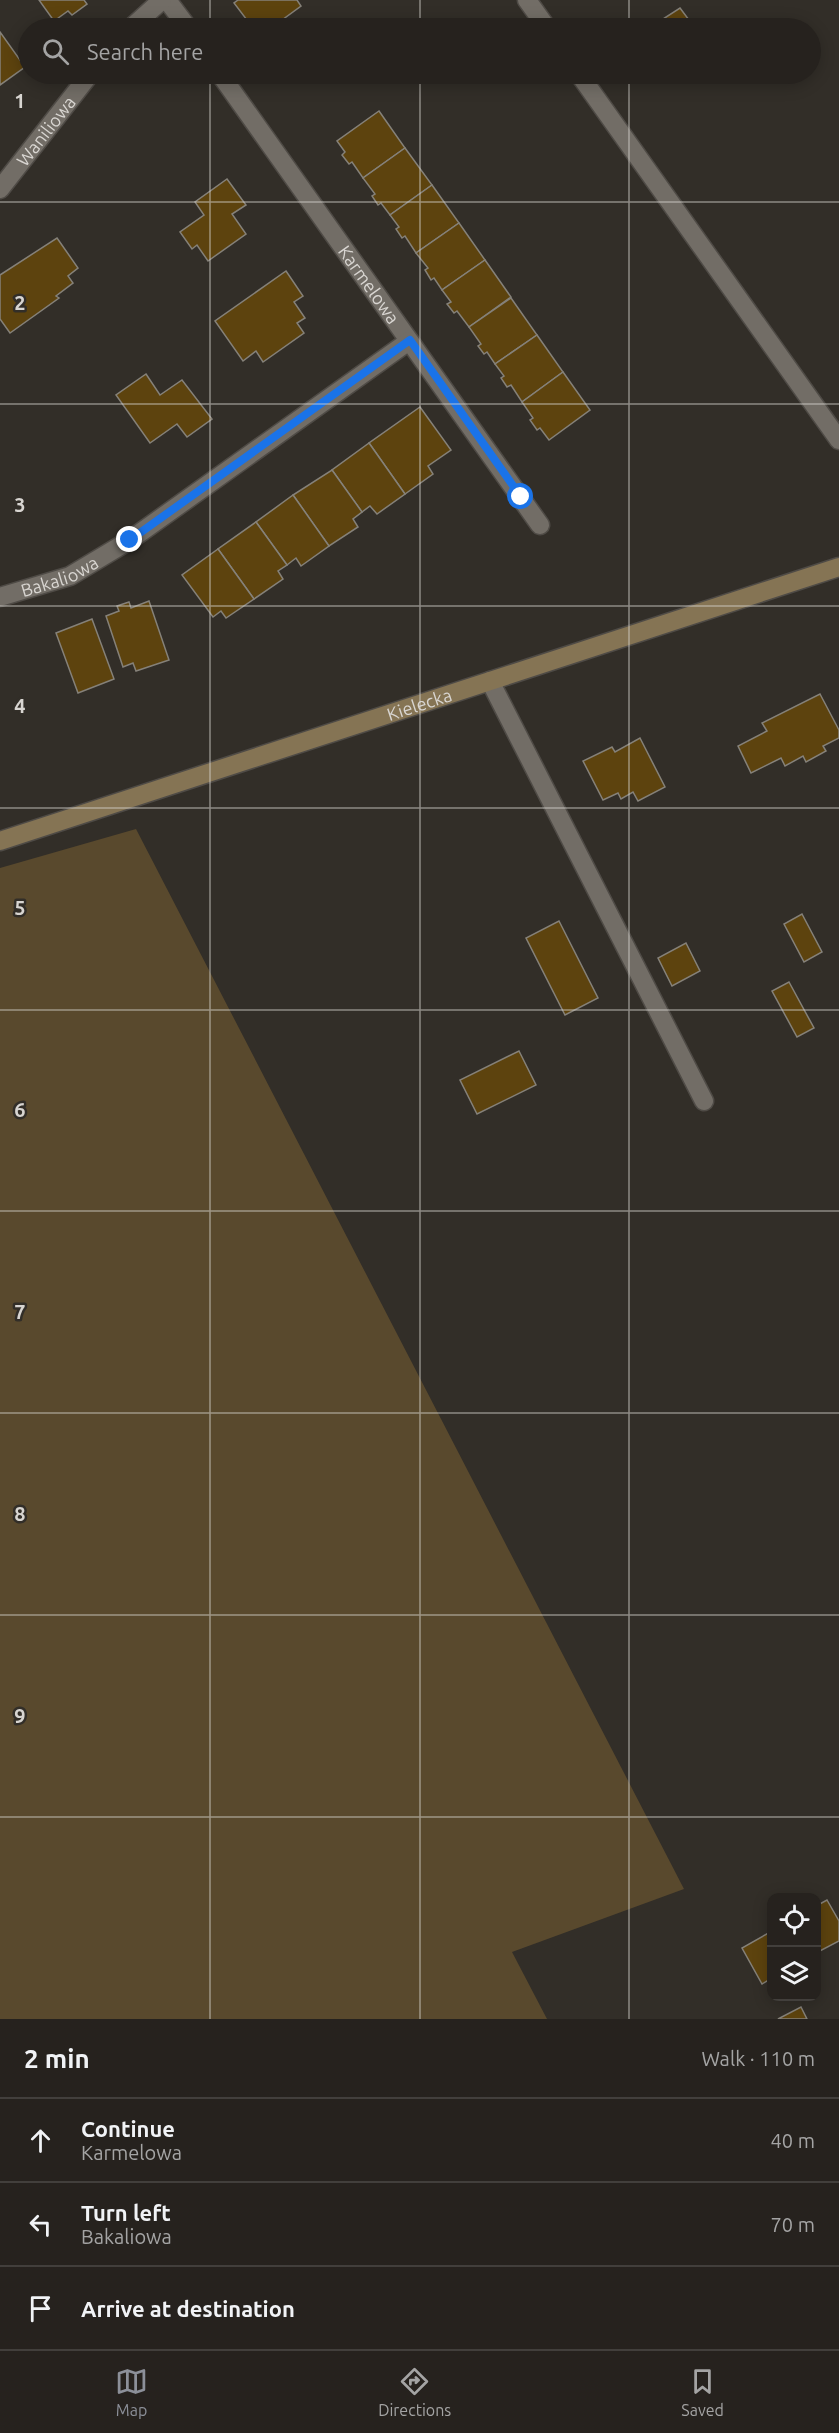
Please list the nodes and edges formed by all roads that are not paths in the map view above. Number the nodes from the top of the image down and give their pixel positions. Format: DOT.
graph roads {
  1 [pos="162,0"];
  2 [pos="167,0"];
  3 [pos="527,0"];
  4 [pos="142,18"];
  5 [pos="180,18"];
  6 [pos="540,18"];
  7 [pos="82,84"];
  8 [pos="227,84"];
  9 [pos="586,84"];
  10 [pos="0,189"];
  11 [pos="410,340"];
  12 [pos="839,440"];
  13 [pos="540,525"];
  14 [pos="839,567"];
  15 [pos="0,597"];
  16 [pos="490,681"];
  17 [pos="0,842"];
  18 [pos="704,1101"];
  1 -- 4 [label="street"];
  2 -- 5 [label="street"];
  3 -- 6 [label="street"];
  7 -- 10 [label="street, Waniliowa"];
  8 -- 11 [label="street, Karmelowa"];
  9 -- 12 [label="street"];
  11 -- 13 [label="street, Karmelowa"];
  11 -- 15 [label="street, Bakaliowa"];
  14 -- 16 [label="street, Kielecka"];
  16 -- 17 [label="street, Kielecka"];
  16 -- 18 [label="street"];
}
